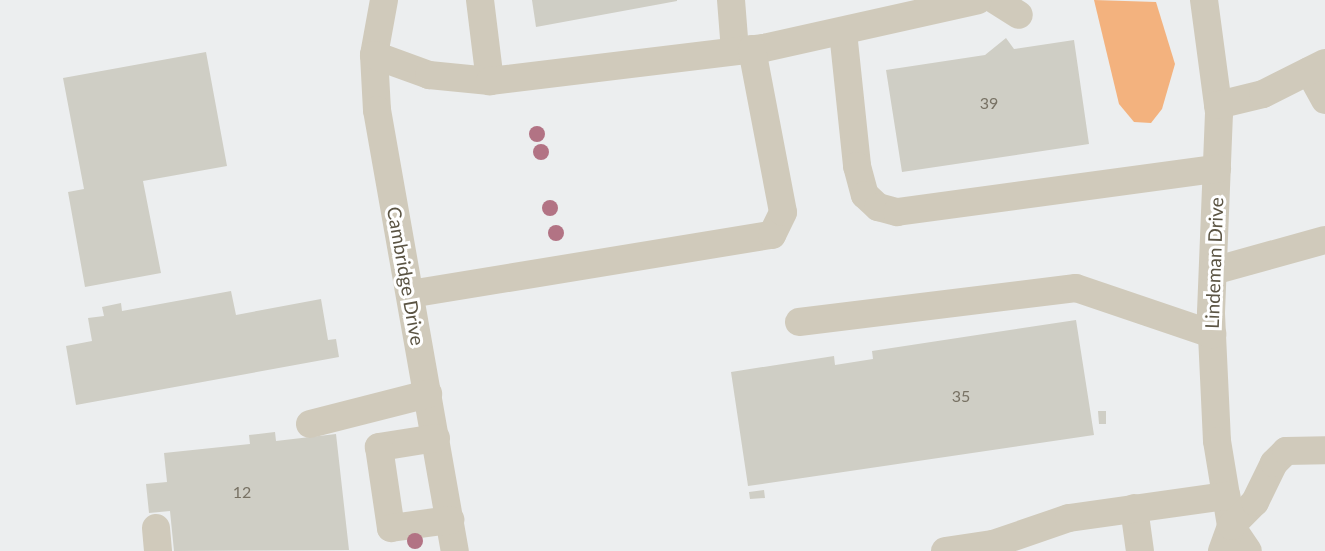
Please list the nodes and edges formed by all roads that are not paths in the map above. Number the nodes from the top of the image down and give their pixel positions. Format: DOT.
graph roads {
  1 [pos="384,0"];
  2 [pos="480,0"];
  3 [pos="731,0"];
  4 [pos="978,0"];
  5 [pos="995,0"];
  6 [pos="1204,0"];
  7 [pos="1019,15"];
  8 [pos="843,32"];
  9 [pos="744,50"];
  10 [pos="374,55"];
  11 [pos="1317,67"];
  12 [pos="490,81"];
  13 [pos="1325,100"];
  14 [pos="1218,105"];
  15 [pos="1217,169"];
  16 [pos="1325,240"];
  17 [pos="1213,271"];
  18 [pos="410,294"];
  19 [pos="799,322"];
  20 [pos="1212,334"];
  21 [pos="428,394"];
  22 [pos="310,424"];
  23 [pos="436,438"];
  24 [pos="1325,450"];
  25 [pos="1226,496"];
  26 [pos="1134,508"];
  27 [pos="450,520"];
  28 [pos="1226,539"];
  29 [pos="456,551"];
  30 [pos="945,551"];
  31 [pos="1140,551"];
  32 [pos="1248,551"];
  1 -- 10 [label="street, Cambridge Drive"];
  2 -- 12 [label="street"];
  3 -- 9 [label="street"];
  4 -- 8 [label="street"];
  5 -- 7 [label="street"];
  6 -- 14 [label="street, Lindeman Drive"];
  8 -- 9 [label="street"];
  8 -- 15 [label="street"];
  9 -- 12 [label="street"];
  9 -- 18 [label="street"];
  10 -- 12 [label="street"];
  10 -- 18 [label="street, Cambridge Drive"];
  11 -- 13 [label="street"];
  11 -- 14 [label="street"];
  14 -- 15 [label="street, Lindeman Drive"];
  15 -- 17 [label="street, Lindeman Drive"];
  16 -- 17 [label="street"];
  17 -- 20 [label="street, Lindeman Drive"];
  18 -- 21 [label="street, Cambridge Drive"];
  19 -- 20 [label="street"];
  20 -- 25 [label="street, Lindeman Drive"];
  21 -- 22 [label="street"];
  21 -- 23 [label="street, Cambridge Drive"];
  23 -- 27 [label="street, Cambridge Drive"];
  23 -- 27 [label="street"];
  24 -- 28 [label="street"];
  25 -- 26 [label="street"];
  25 -- 28 [label="street, Lindeman Drive"];
  26 -- 30 [label="street"];
  26 -- 31 [label="street"];
  27 -- 29 [label="street, Cambridge Drive"];
  28 -- 32 [label="street, Lindeman Drive"];
}
